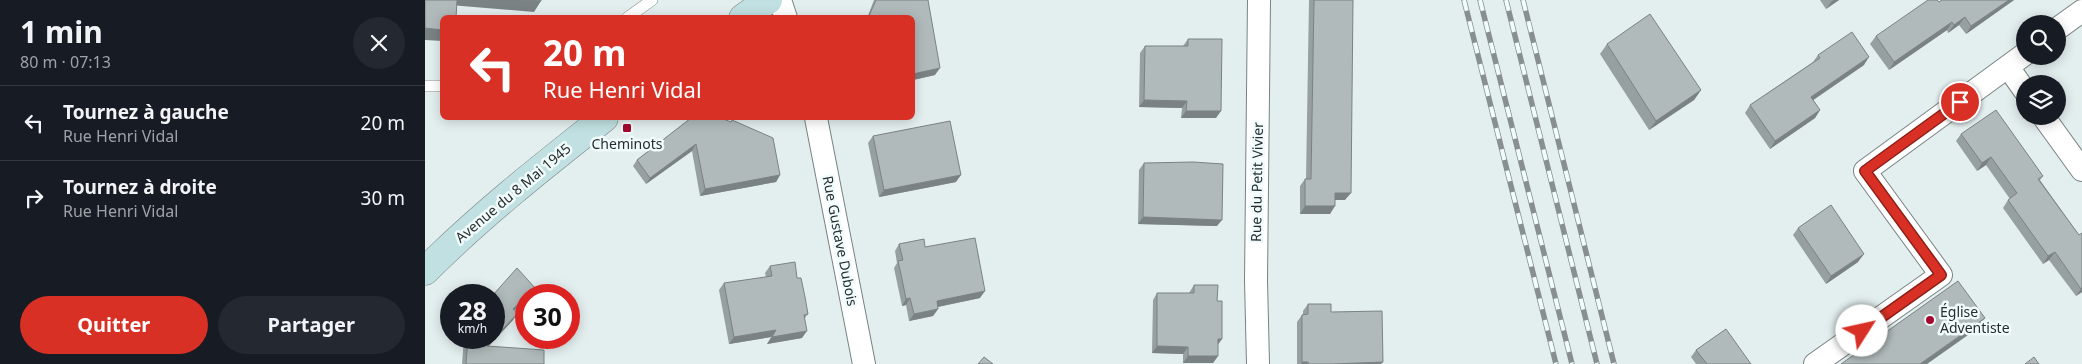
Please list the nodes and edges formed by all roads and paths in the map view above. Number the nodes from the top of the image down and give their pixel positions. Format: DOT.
graph roads {
  1 [pos="652,0"];
  2 [pos="768,0"];
  3 [pos="780,0"];
  4 [pos="1259,0"];
  5 [pos="2082,11"];
  6 [pos="631,15"];
  7 [pos="747,15"];
  8 [pos="785,15"];
  9 [pos="2066,23"];
  10 [pos="2016,60"];
  11 [pos="425,86"];
  12 [pos="440,86"];
  13 [pos="602,120"];
  14 [pos="816,120"];
  15 [pos="2050,125"];
  16 [pos="2082,170"];
  17 [pos="425,271"];
  18 [pos="864,364"];
  19 [pos="1258,364"];
  20 [pos="1815,364"];
  1 -- 6 [label="lane"];
  2 -- 7 [label="main road"];
  3 -- 8 [label="street"];
  4 -- 19 [label="street, Rue du Petit Vivier"];
  5 -- 9 [label="street"];
  10 -- 20 [label="street"];
  11 -- 12 [label="lane"];
  13 -- 17 [label="main road, Avenue du 8 Mai 1945"];
  14 -- 18 [label="street, Rue Gustave Dubois"];
  15 -- 16 [label="street"];
}
